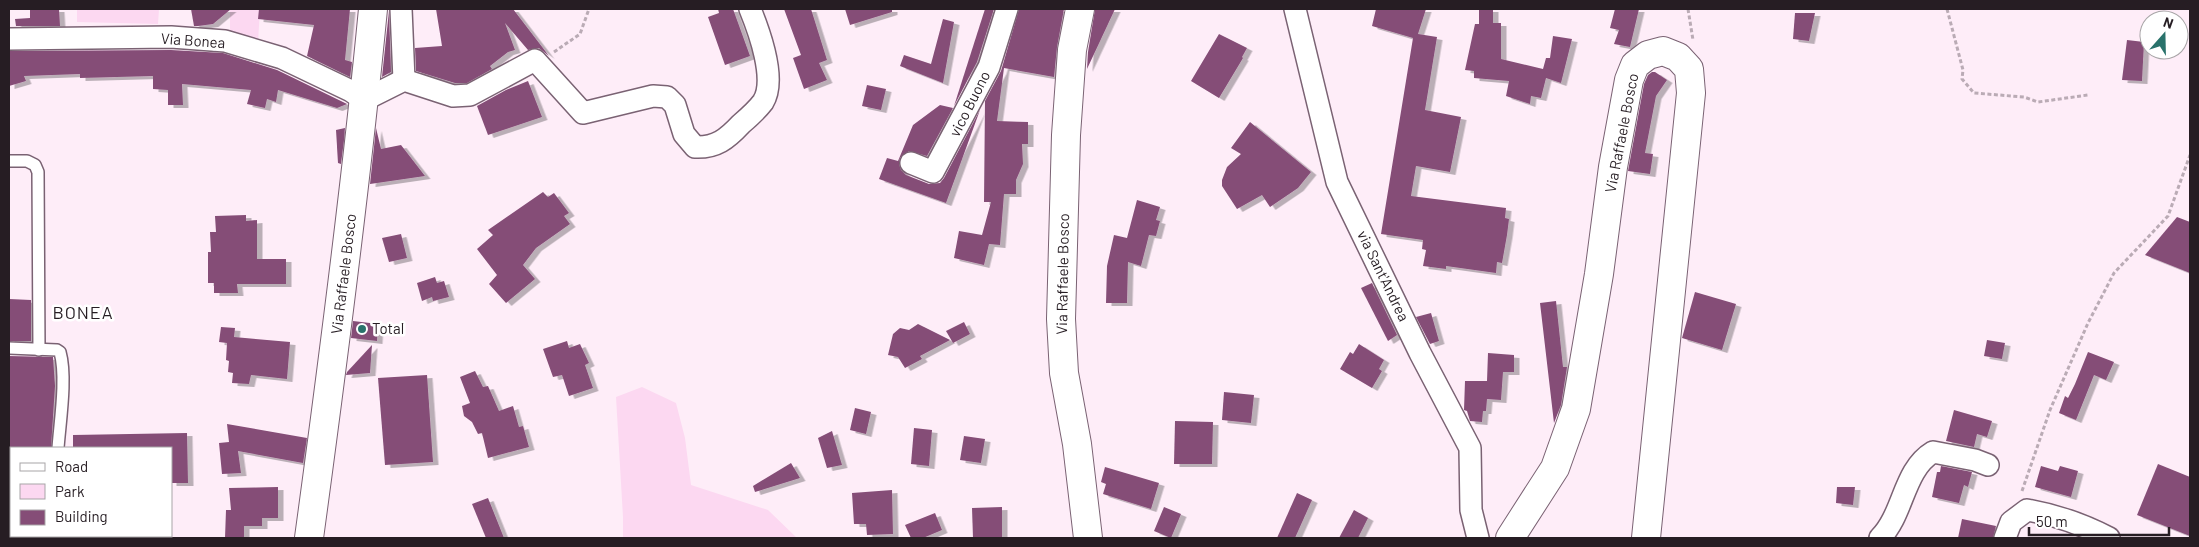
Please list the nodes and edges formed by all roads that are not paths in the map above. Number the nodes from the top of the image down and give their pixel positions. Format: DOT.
graph roads {
  1 [pos="373,9"];
  2 [pos="401,9"];
  3 [pos="750,9"];
  4 [pos="1007,9"];
  5 [pos="1080,9"];
  6 [pos="1295,9"];
  7 [pos="9,39"];
  8 [pos="404,80"];
  9 [pos="364,100"];
  10 [pos="9,161"];
  11 [pos="911,163"];
  12 [pos="9,348"];
  13 [pos="39,350"];
  14 [pos="58,447"];
  15 [pos="1988,465"];
  16 [pos="2008,530"];
  17 [pos="309,538"];
  18 [pos="1088,538"];
  19 [pos="1478,538"];
  20 [pos="1510,538"];
  21 [pos="1646,538"];
  22 [pos="1880,538"];
  23 [pos="2109,538"];
  1 -- 9 [label="street, Via Raffaele Bosco"];
  2 -- 8 [label="street"];
  3 -- 8 [label="street"];
  4 -- 11 [label="street, vico Buono"];
  5 -- 18 [label="street, Via Raffaele Bosco"];
  6 -- 19 [label="street, via Sant'Andrea"];
  7 -- 9 [label="street, Via Bonea"];
  8 -- 9 [label="street"];
  9 -- 17 [label="street, Via Raffaele Bosco"];
  10 -- 13 [label="lane"];
  12 -- 13 [label="lane"];
  13 -- 14 [label="lane"];
  15 -- 22 [label="street"];
  16 -- 23 [label="street"];
  20 -- 21 [label="street, Via Raffaele Bosco"];
}
